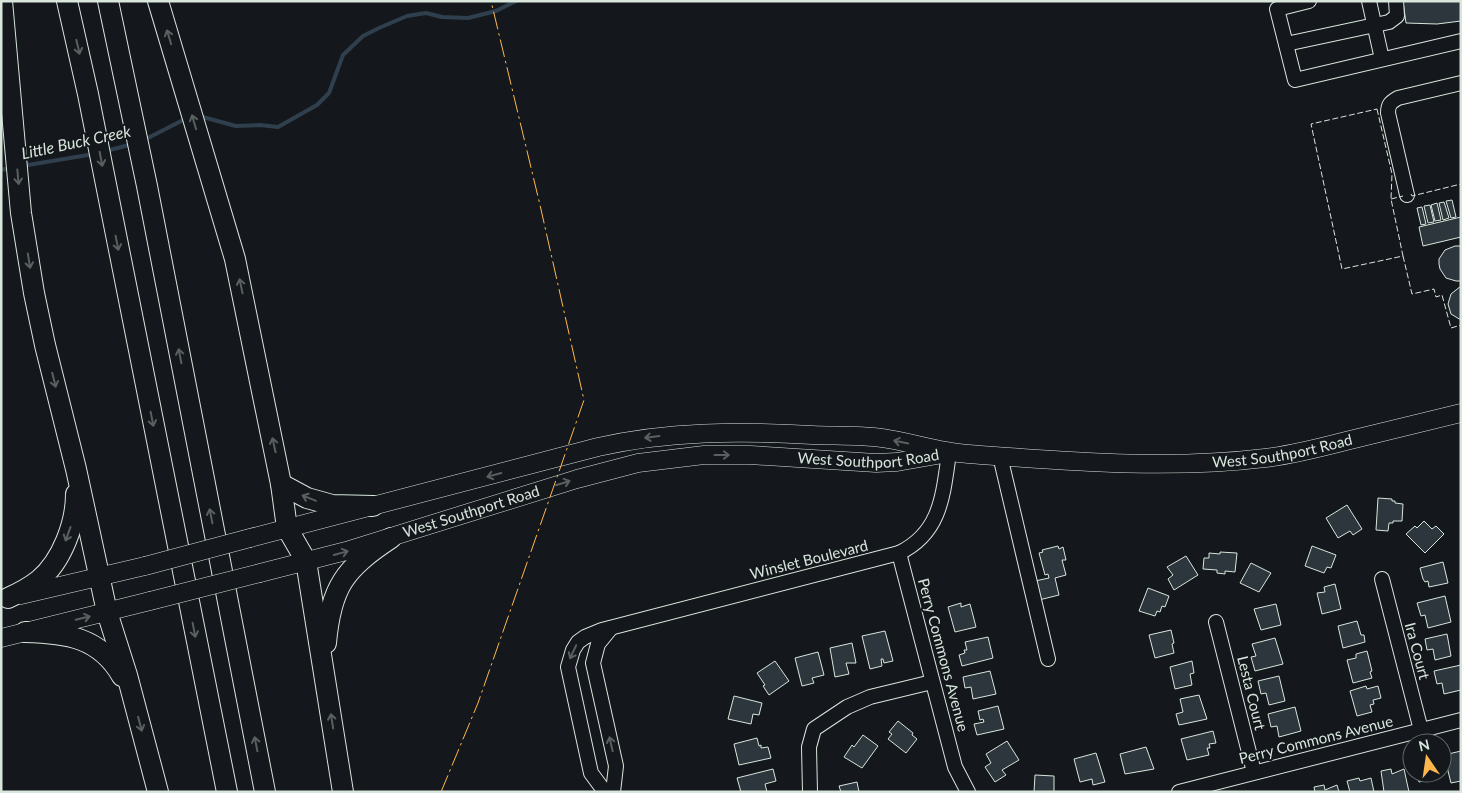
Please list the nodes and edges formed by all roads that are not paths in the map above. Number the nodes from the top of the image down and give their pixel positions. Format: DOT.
graph roads {
  1 [pos="2,1"];
  2 [pos="67,1"];
  3 [pos="108,1"];
  4 [pos="158,1"];
  5 [pos="1310,1"];
  6 [pos="1369,1"];
  7 [pos="1396,1"];
  8 [pos="1374,25"];
  9 [pos="1461,42"];
  10 [pos="1286,44"];
  11 [pos="1382,59"];
  12 [pos="1461,83"];
  13 [pos="1407,195"];
  14 [pos="1461,413"];
  15 [pos="949,453"];
  16 [pos="1000,456"];
  17 [pos="76,469"];
  18 [pos="282,484"];
  19 [pos="373,506"];
  20 [pos="287,528"];
  21 [pos="391,538"];
  22 [pos="899,553"];
  23 [pos="306,561"];
  24 [pos="98,576"];
  25 [pos="1382,579"];
  26 [pos="5,599"];
  27 [pos="107,612"];
  28 [pos="1216,622"];
  29 [pos="612,627"];
  30 [pos="26,632"];
  31 [pos="1,638"];
  32 [pos="1048,659"];
  33 [pos="324,675"];
  34 [pos="932,682"];
  35 [pos="132,696"];
  36 [pos="1461,720"];
  37 [pos="1421,730"];
  38 [pos="1254,772"];
  39 [pos="158,792"];
  40 [pos="227,792"];
  41 [pos="265,792"];
  42 [pos="343,792"];
  43 [pos="605,792"];
  44 [pos="613,792"];
  45 [pos="810,792"];
  46 [pos="968,792"];
  47 [pos="1180,792"];
  1 -- 17 [label="highway, one-way"];
  2 -- 40 [label="highway, one-way"];
  41 -- 3 [label="highway, one-way"];
  18 -- 4 [label="highway, one-way"];
  5 -- 10 [label="street"];
  6 -- 8 [label="street"];
  7 -- 8 [label="street"];
  8 -- 10 [label="street"];
  8 -- 11 [label="street"];
  9 -- 11 [label="street"];
  10 -- 11 [label="street"];
  12 -- 13 [label="street"];
  14 -- 16 [label="main road, West Southport Road"];
  15 -- 16 [label="main road, West Southport Road"];
  15 -- 19 [label="main road, West Southport Road, one-way"];
  21 -- 15 [label="main road, West Southport Road, one-way"];
  15 -- 22 [label="street, Winslet Boulevard"];
  16 -- 32 [label="street"];
  17 -- 24 [label="highway"];
  17 -- 26 [label="highway, one-way"];
  19 -- 18 [label="highway, one-way"];
  18 -- 20 [label="highway"];
  19 -- 20 [label="main road, West Southport Road"];
  20 -- 23 [label="highway"];
  20 -- 24 [label="main road, West Southport Road, bridge"];
  23 -- 21 [label="main road, West Southport Road, one-way"];
  21 -- 33 [label="highway"];
  22 -- 29 [label="street, Winslet Boulevard"];
  22 -- 34 [label="street, Perry Commons Avenue"];
  23 -- 27 [label="main road, West Southport Road, bridge"];
  23 -- 33 [label="highway"];
  24 -- 26 [label="main road, West Southport Road"];
  24 -- 27 [label="highway"];
  25 -- 37 [label="street, Ira Court"];
  30 -- 27 [label="main road, West Southport Road, one-way"];
  27 -- 35 [label="highway"];
  28 -- 38 [label="street, Lesta Court"];
  29 -- 43 [label="street, Winslet Boulevard, one-way"];
  44 -- 29 [label="street, one-way"];
  30 -- 31 [label="main road, West Southport Road"];
  30 -- 35 [label="highway"];
  42 -- 33 [label="highway, one-way"];
  34 -- 45 [label="street"];
  34 -- 46 [label="street, Perry Commons Avenue"];
  35 -- 39 [label="highway, one-way"];
  36 -- 37 [label="street, Perry Commons Avenue"];
  37 -- 38 [label="street, Perry Commons Avenue"];
  38 -- 47 [label="street, Perry Commons Avenue"];
}
